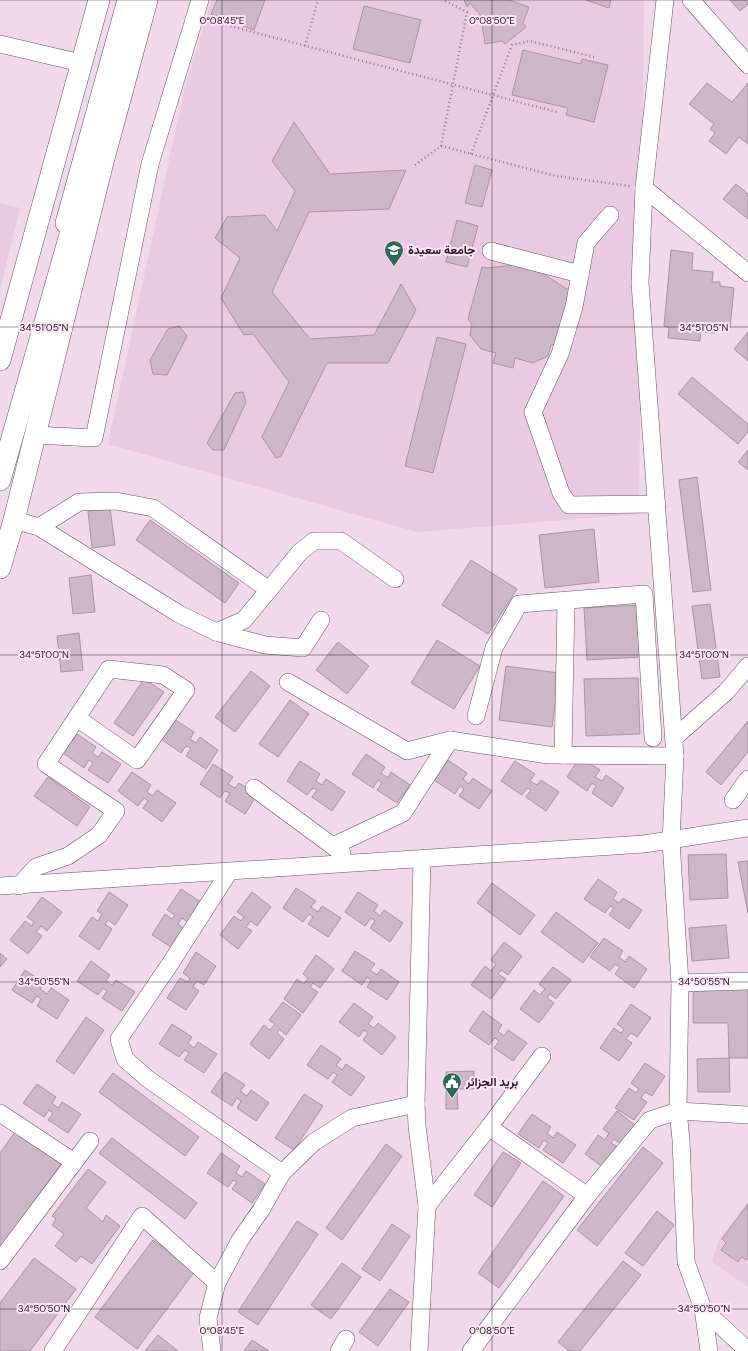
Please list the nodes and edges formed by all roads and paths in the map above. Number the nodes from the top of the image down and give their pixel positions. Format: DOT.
graph roads {
  1 [pos="99,0"];
  2 [pos="128,0"];
  3 [pos="138,0"];
  4 [pos="147,0"];
  5 [pos="158,0"];
  6 [pos="200,0"];
  7 [pos="318,0"];
  8 [pos="443,0"];
  9 [pos="665,0"];
  10 [pos="690,0"];
  11 [pos="215,22"];
  12 [pos="0,44"];
  13 [pos="305,46"];
  14 [pos="594,57"];
  15 [pos="81,63"];
  16 [pos="748,65"];
  17 [pos="453,84"];
  18 [pos="493,95"];
  19 [pos="557,112"];
  20 [pos="441,146"];
  21 [pos="471,154"];
  22 [pos="415,165"];
  23 [pos="644,188"];
  24 [pos="610,215"];
  25 [pos="491,251"];
  26 [pos="748,273"];
  27 [pos="580,274"];
  28 [pos="44,357"];
  29 [pos="0,360"];
  30 [pos="34,435"];
  31 [pos="0,480"];
  32 [pos="657,504"];
  33 [pos="14,520"];
  34 [pos="39,527"];
  35 [pos="0,568"];
  36 [pos="395,579"];
  37 [pos="269,590"];
  38 [pos="566,602"];
  39 [pos="321,620"];
  40 [pos="216,632"];
  41 [pos="748,666"];
  42 [pos="288,682"];
  43 [pos="476,716"];
  44 [pos="77,718"];
  45 [pos="653,738"];
  46 [pos="674,738"];
  47 [pos="450,740"];
  48 [pos="563,755"];
  49 [pos="675,756"];
  50 [pos="748,779"];
  51 [pos="254,788"];
  52 [pos="733,800"];
  53 [pos="748,828"];
  54 [pos="671,841"];
  55 [pos="333,846"];
  56 [pos="422,860"];
  57 [pos="356,863"];
  58 [pos="229,872"];
  59 [pos="5,887"];
  60 [pos="748,981"];
  61 [pos="680,982"];
  62 [pos="542,1056"];
  63 [pos="416,1104"];
  64 [pos="678,1111"];
  65 [pos="748,1115"];
  66 [pos="2,1119"];
  67 [pos="490,1127"];
  68 [pos="90,1141"];
  69 [pos="74,1162"];
  70 [pos="282,1173"];
  71 [pos="587,1196"];
  72 [pos="427,1206"];
  73 [pos="0,1261"];
  74 [pos="217,1283"];
  75 [pos="703,1309"];
  76 [pos="53,1351"];
  77 [pos="212,1351"];
  78 [pos="419,1351"];
  79 [pos="471,1351"];
  80 [pos="709,1351"];
  81 [pos="748,1351"];
  1 -- 15 [label="main road"];
  2 -- 28 [label="main road"];
  3 -- 28 [label="main road"];
  4 -- 28 [label="main road"];
  5 -- 28 [label="main road"];
  6 -- 30 [label="street"];
  7 -- 13 [label="path"];
  8 -- 17 [label="path"];
  9 -- 23 [label="street"];
  10 -- 16 [label="street"];
  11 -- 13 [label="path"];
  12 -- 15 [label="street"];
  13 -- 17 [label="path"];
  14 -- 18 [label="path"];
  15 -- 29 [label="main road"];
  17 -- 18 [label="path"];
  17 -- 20 [label="path"];
  18 -- 19 [label="path"];
  18 -- 21 [label="path"];
  20 -- 21 [label="path"];
  20 -- 22 [label="path"];
  21 -- 23 [label="path"];
  23 -- 26 [label="street"];
  23 -- 32 [label="street"];
  24 -- 27 [label="street"];
  25 -- 27 [label="street"];
  27 -- 32 [label="street"];
  28 -- 30 [label="main road"];
  28 -- 31 [label="main road"];
  30 -- 33 [label="main road"];
  32 -- 46 [label="street"];
  33 -- 34 [label="street"];
  33 -- 35 [label="main road"];
  34 -- 37 [label="street"];
  34 -- 40 [label="street"];
  36 -- 37 [label="street"];
  37 -- 40 [label="street"];
  38 -- 43 [label="street"];
  38 -- 45 [label="street"];
  38 -- 48 [label="street"];
  39 -- 40 [label="street"];
  41 -- 46 [label="street"];
  42 -- 47 [label="street"];
  44 -- 44 [label="street"];
  44 -- 59 [label="street"];
  46 -- 49 [label="street"];
  47 -- 48 [label="street"];
  47 -- 55 [label="street"];
  48 -- 49 [label="street"];
  49 -- 54 [label="street"];
  50 -- 52 [label="street"];
  51 -- 55 [label="street"];
  53 -- 54 [label="street"];
  54 -- 56 [label="street"];
  54 -- 61 [label="street"];
  55 -- 57 [label="street"];
  56 -- 57 [label="street"];
  56 -- 63 [label="street"];
  57 -- 58 [label="street"];
  58 -- 59 [label="street"];
  58 -- 70 [label="street"];
  60 -- 61 [label="street"];
  61 -- 64 [label="street"];
  62 -- 67 [label="street"];
  63 -- 70 [label="street"];
  63 -- 72 [label="street"];
  64 -- 65 [label="street"];
  64 -- 71 [label="street"];
  64 -- 75 [label="street"];
  66 -- 69 [label="street"];
  67 -- 71 [label="street"];
  67 -- 72 [label="street"];
  68 -- 69 [label="street"];
  69 -- 73 [label="street"];
  70 -- 74 [label="street"];
  71 -- 79 [label="street"];
  72 -- 78 [label="street"];
  74 -- 76 [label="street"];
  74 -- 77 [label="street"];
  75 -- 80 [label="street"];
  75 -- 81 [label="street"];
}
